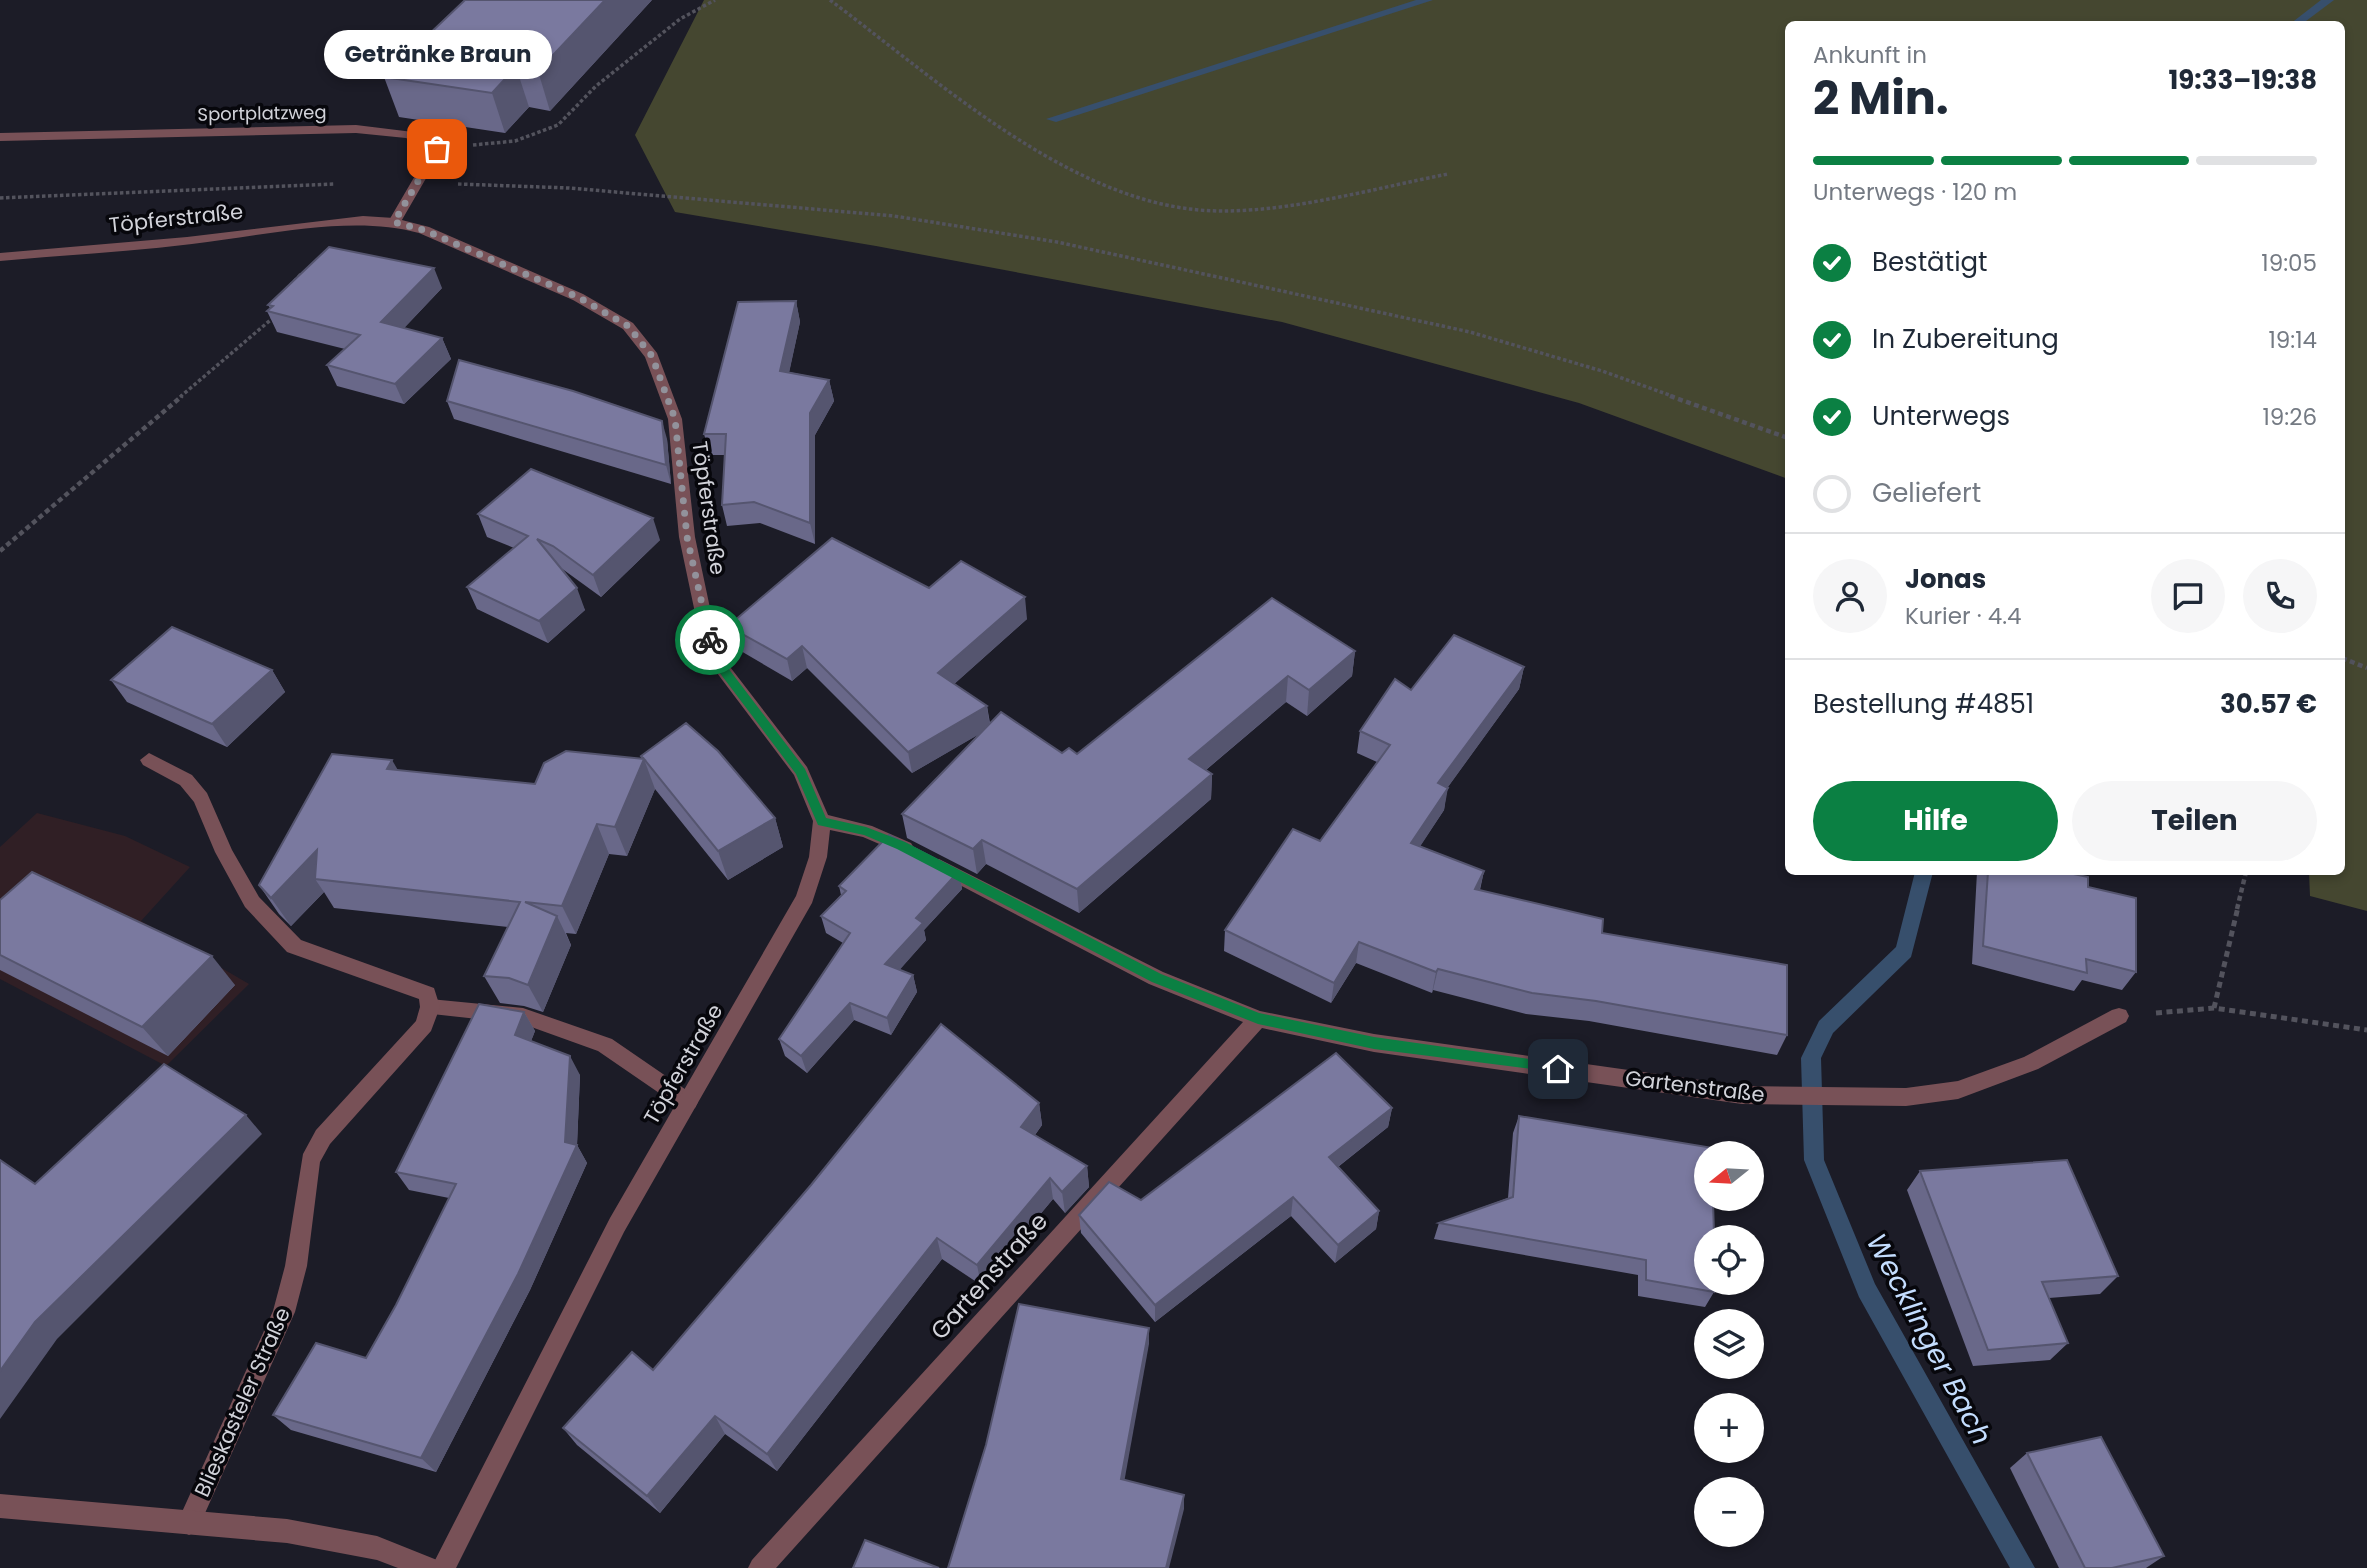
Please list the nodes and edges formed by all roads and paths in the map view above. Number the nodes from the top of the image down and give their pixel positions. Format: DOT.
graph roads {
  1 [pos="715,0"];
  2 [pos="830,0"];
  3 [pos="0,137"];
  4 [pos="437,149"];
  5 [pos="1448,174"];
  6 [pos="420,182"];
  7 [pos="339,184"];
  8 [pos="0,198"];
  9 [pos="394,222"];
  10 [pos="0,257"];
  11 [pos="303,271"];
  12 [pos="284,296"];
  13 [pos="277,315"];
  14 [pos="1785,437"];
  15 [pos="0,551"];
  16 [pos="2345,659"];
  17 [pos="2367,668"];
  18 [pos="149,760"];
  19 [pos="822,821"];
  20 [pos="2245,875"];
  21 [pos="430,1007"];
  22 [pos="2214,1008"];
  23 [pos="2119,1016"];
  24 [pos="1258,1018"];
  25 [pos="2367,1030"];
  26 [pos="688,1102"];
  27 [pos="0,1506"];
  28 [pos="189,1523"];
  29 [pos="429,1568"];
  30 [pos="443,1568"];
  31 [pos="760,1568"];
  1 -- 4 [label="path"];
  2 -- 5 [label="path"];
  3 -- 4 [label="street, Sportplatzweg"];
  4 -- 6 [label="street"];
  6 -- 9 [label="street"];
  6 -- 14 [label="path"];
  7 -- 8 [label="path"];
  9 -- 10 [label="street, Töpferstraße"];
  9 -- 19 [label="street, Töpferstraße"];
  11 -- 12 [label="path"];
  13 -- 15 [label="path"];
  16 -- 17 [label="path"];
  18 -- 21 [label="street"];
  19 -- 24 [label="street, Gartenstraße"];
  19 -- 26 [label="street, Töpferstraße"];
  20 -- 22 [label="path"];
  21 -- 26 [label="street"];
  21 -- 28 [label="street, Blieskasteler Straße"];
  22 -- 23 [label="path"];
  22 -- 25 [label="path"];
  23 -- 24 [label="street, Gartenstraße"];
  24 -- 31 [label="street, Gartenstraße"];
  26 -- 30 [label="street, Töpferstraße"];
  27 -- 28 [label="street, Blieskasteler Straße"];
  28 -- 29 [label="street, Blieskasteler Straße"];
}
